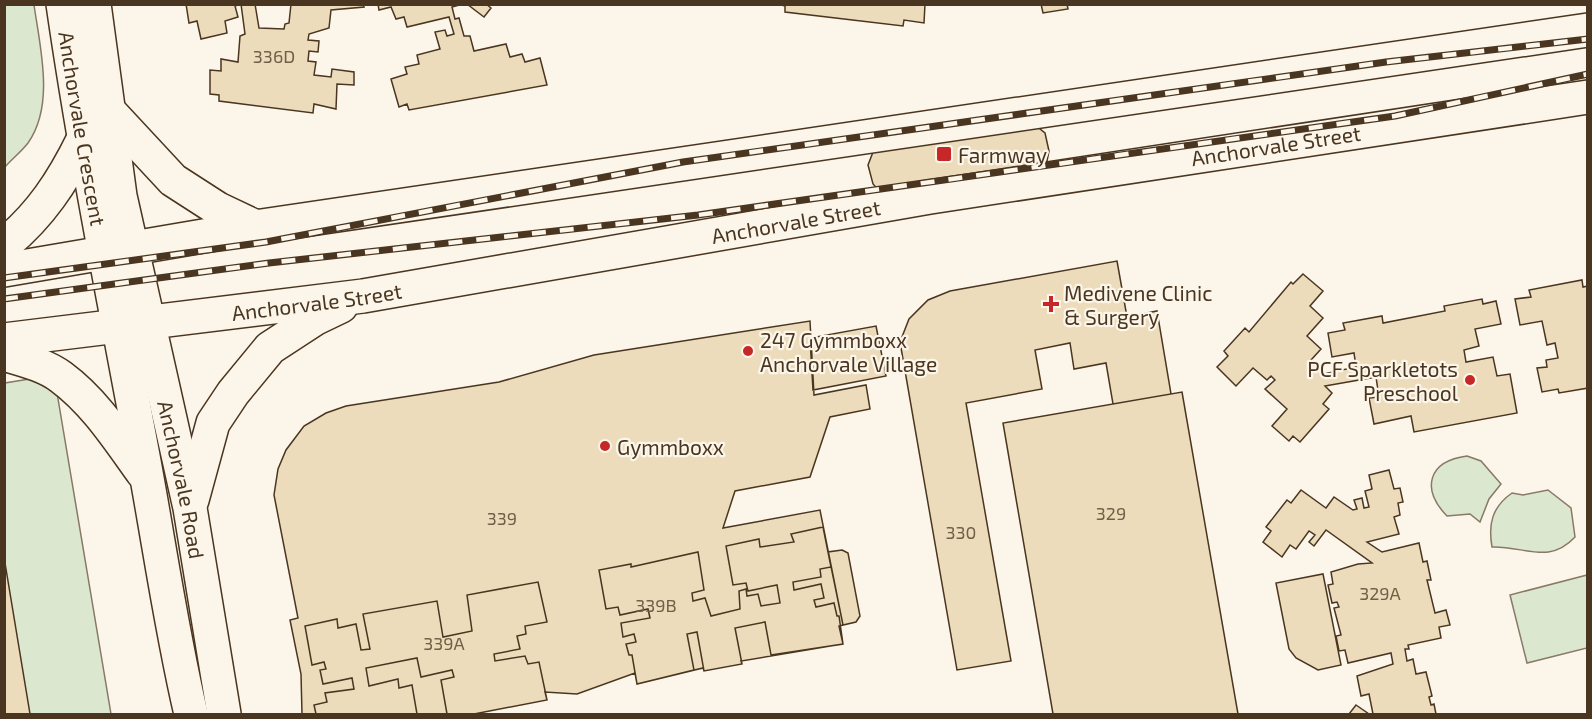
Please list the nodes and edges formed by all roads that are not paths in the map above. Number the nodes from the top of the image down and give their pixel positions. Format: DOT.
graph roads {
  1 [pos="63,4"];
  2 [pos="94,4"];
  3 [pos="1587,30"];
  4 [pos="1587,97"];
  5 [pos="107,109"];
  6 [pos="83,140"];
  7 [pos="256,227"];
  8 [pos="4,246"];
  9 [pos="118,250"];
  10 [pos="4,270"];
  11 [pos="363,296"];
  12 [pos="134,325"];
  13 [pos="4,340"];
  14 [pos="4,354"];
  15 [pos="148,480"];
  16 [pos="190,508"];
  17 [pos="191,714"];
  18 [pos="224,714"];
  1 -- 6 [label="street, Anchorvale Crescent"];
  2 -- 5 [label="street, Anchorvale Crescent"];
  3 -- 7 [label="street"];
  4 -- 11 [label="street, Anchorvale Street"];
  5 -- 7 [label="street"];
  5 -- 9 [label="street, Anchorvale Crescent"];
  6 -- 8 [label="street"];
  6 -- 9 [label="street, Anchorvale Crescent"];
  7 -- 9 [label="street"];
  9 -- 10 [label="street"];
  9 -- 12 [label="street, Anchorvale Road"];
  11 -- 12 [label="street, Anchorvale Street"];
  11 -- 16 [label="street"];
  12 -- 13 [label="street, Anchorvale Street"];
  12 -- 15 [label="street, Anchorvale Road"];
  12 -- 16 [label="street, Anchorvale Road"];
  14 -- 15 [label="street"];
  15 -- 17 [label="street, Anchorvale Road"];
  16 -- 18 [label="street, Anchorvale Road"];
}
